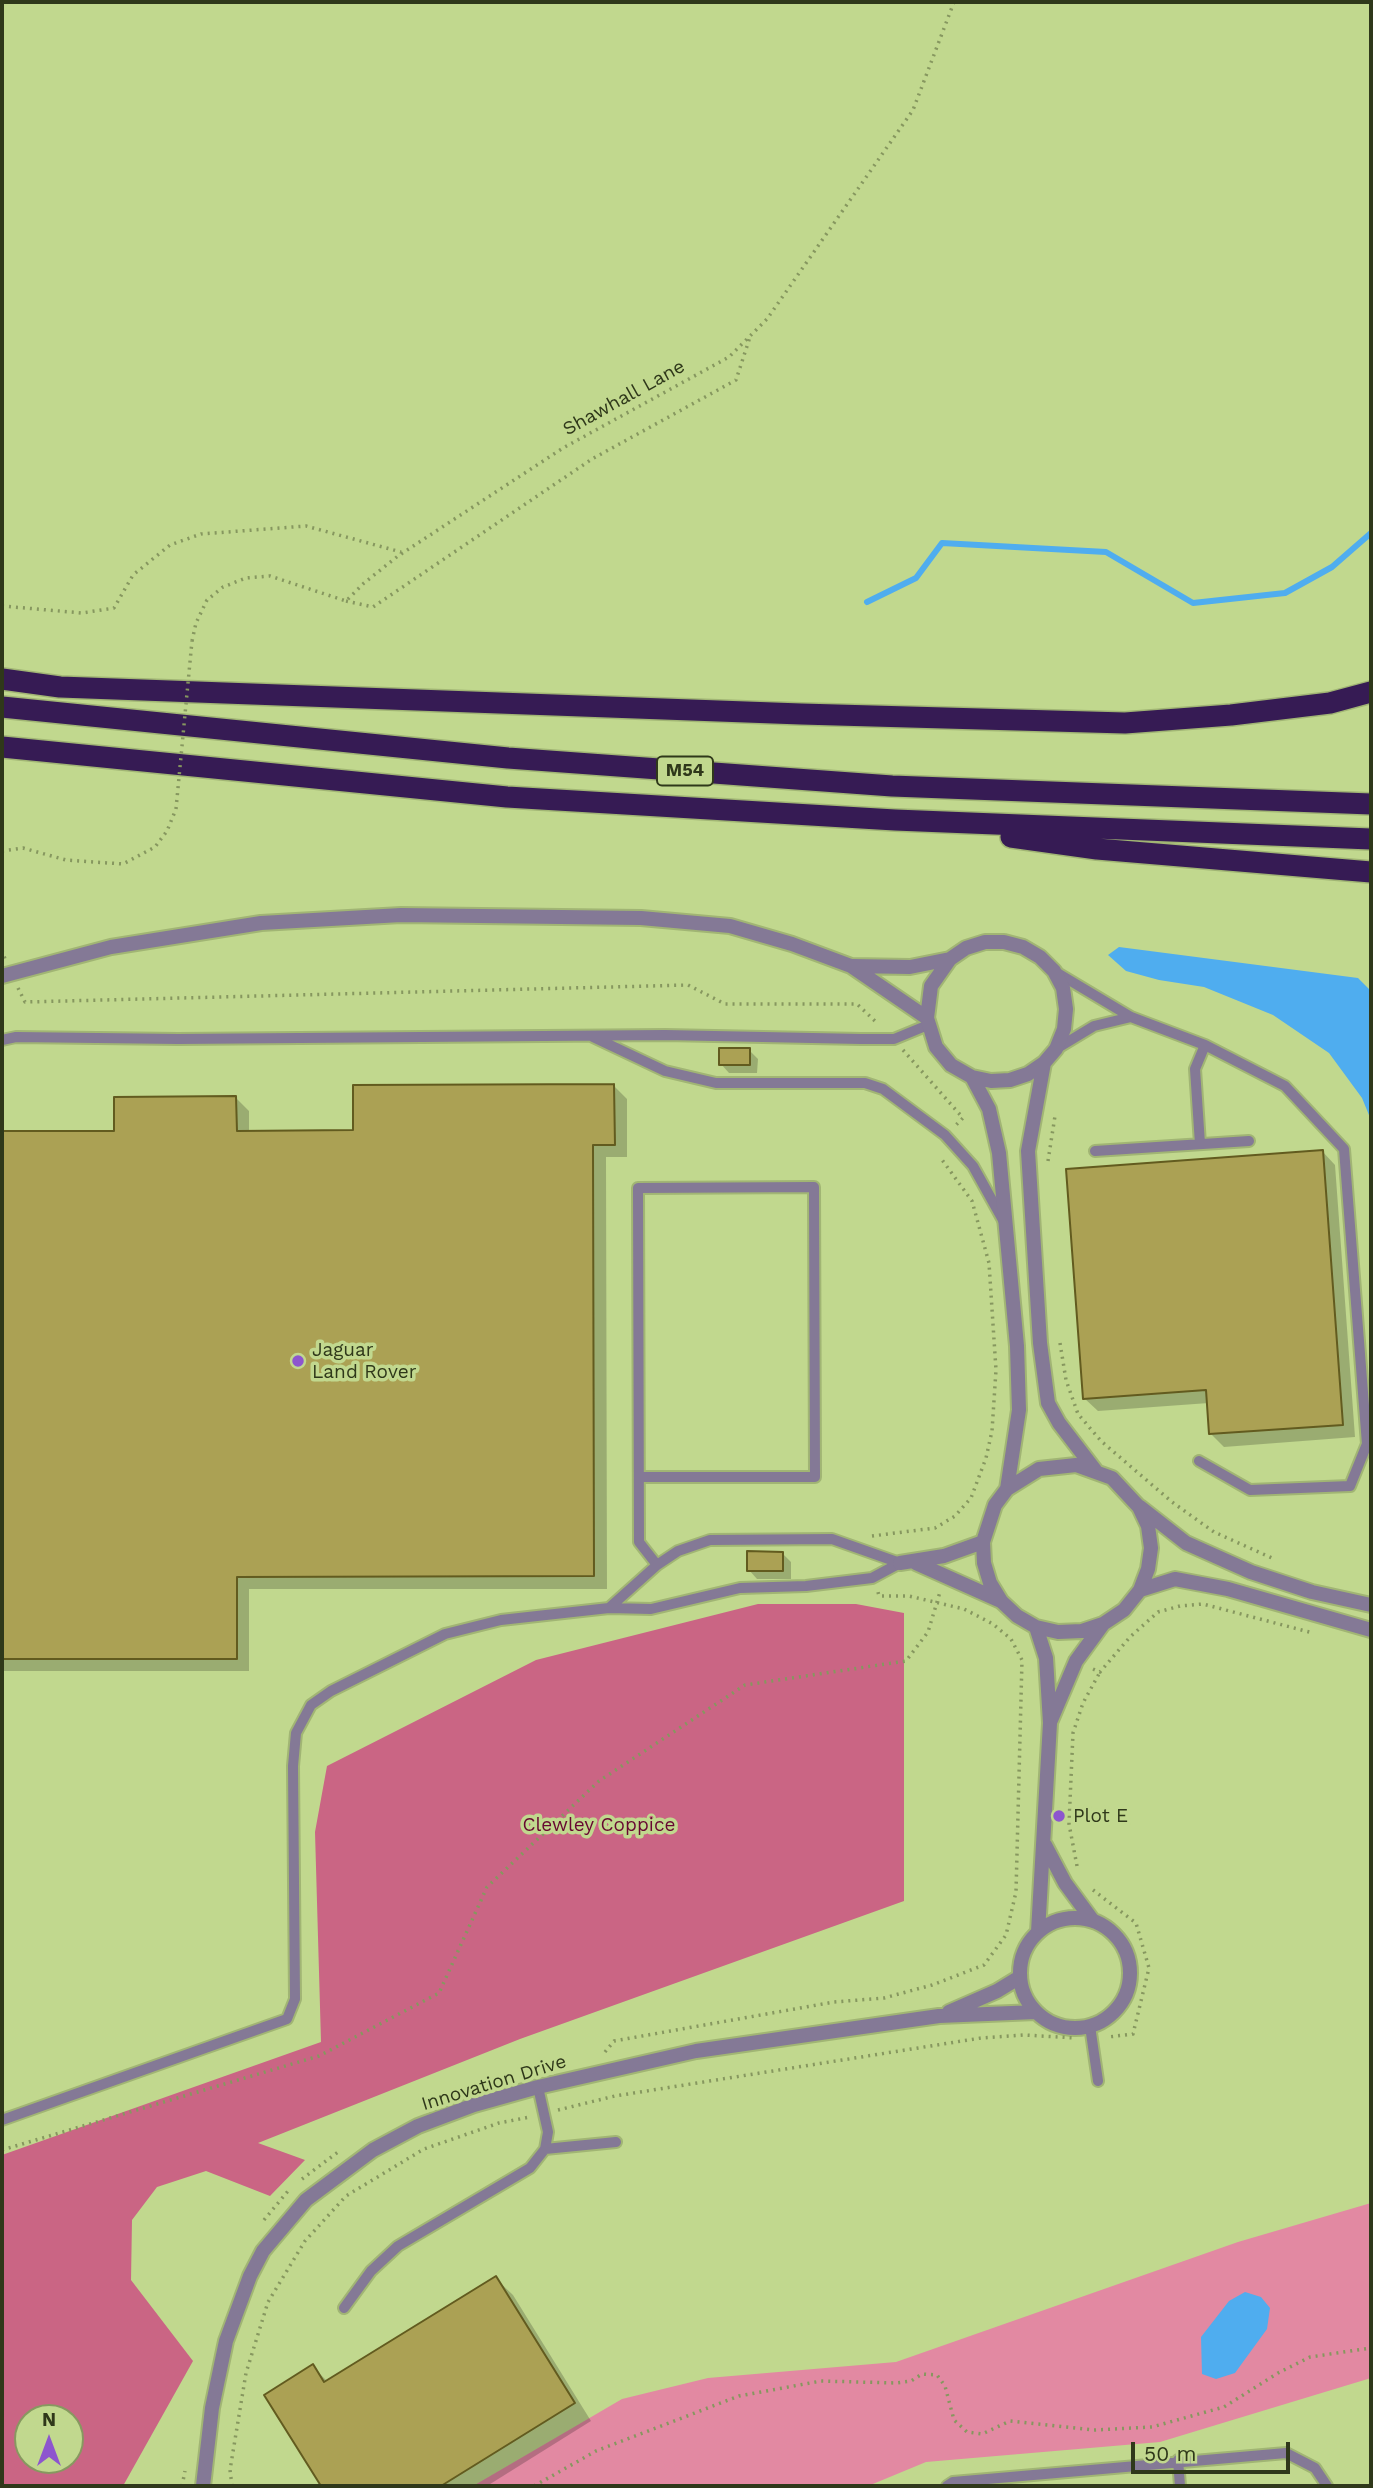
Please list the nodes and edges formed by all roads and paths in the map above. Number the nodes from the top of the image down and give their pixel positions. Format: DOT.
graph roads {
  1 [pos="954,2"];
  2 [pos="751,335"];
  3 [pos="402,553"];
  4 [pos="346,601"];
  5 [pos="2,606"];
  6 [pos="2,679"];
  7 [pos="1371,692"];
  8 [pos="2,707"];
  9 [pos="2,747"];
  10 [pos="1371,804"];
  11 [pos="895,820"];
  12 [pos="1371,839"];
  13 [pos="2,851"];
  14 [pos="1371,873"];
  15 [pos="2,950"];
  16 [pos="950,959"];
  17 [pos="851,965"];
  18 [pos="1054,971"];
  19 [pos="6,974"];
  20 [pos="1131,1017"];
  21 [pos="927,1022"];
  22 [pos="588,1035"];
  23 [pos="894,1039"];
  24 [pos="2,1040"];
  25 [pos="1205,1045"];
  26 [pos="1056,1049"];
  27 [pos="1044,1063"];
  28 [pos="972,1077"];
  29 [pos="989,1109"];
  30 [pos="1034,1113"];
  31 [pos="962,1118"];
  32 [pos="945,1135"];
  33 [pos="1249,1141"];
  34 [pos="1200,1144"];
  35 [pos="1095,1151"];
  36 [pos="1046,1172"];
  37 [pos="1006,1226"];
  38 [pos="1060,1342"];
  39 [pos="1199,1461"];
  40 [pos="1095,1470"];
  41 [pos="639,1477"];
  42 [pos="1007,1489"];
  43 [pos="1139,1507"];
  44 [pos="935,1528"];
  45 [pos="869,1536"];
  46 [pos="983,1542"];
  47 [pos="944,1556"];
  48 [pos="1273,1559"];
  49 [pos="901,1563"];
  50 [pos="916,1563"];
  51 [pos="657,1565"];
  52 [pos="943,1576"];
  53 [pos="872,1578"];
  54 [pos="1140,1590"];
  55 [pos="938,1601"];
  56 [pos="1001,1601"];
  57 [pos="1371,1605"];
  58 [pos="609,1608"];
  59 [pos="1103,1624"];
  60 [pos="1036,1627"];
  61 [pos="1371,1630"];
  62 [pos="1317,1634"];
  63 [pos="1046,1658"];
  64 [pos="1022,1660"];
  65 [pos="1076,1661"];
  66 [pos="1100,1672"];
  67 [pos="1050,1723"];
  68 [pos="1045,1844"];
  69 [pos="1082,1875"];
  70 [pos="1091,1887"];
  71 [pos="1093,1921"];
  72 [pos="1038,1932"];
  73 [pos="1020,1976"];
  74 [pos="1036,2012"];
  75 [pos="939,2016"];
  76 [pos="1092,2032"];
  77 [pos="605,2053"];
  78 [pos="1098,2081"];
  79 [pos="538,2087"];
  80 [pos="545,2114"];
  81 [pos="2,2120"];
  82 [pos="616,2142"];
  83 [pos="545,2149"];
  84 [pos="2,2150"];
  85 [pos="342,2150"];
  86 [pos="261,2224"];
  87 [pos="344,2308"];
  88 [pos="1371,2348"];
  89 [pos="188,2459"];
  90 [pos="1178,2460"];
  91 [pos="182,2486"];
  92 [pos="204,2486"];
  93 [pos="232,2486"];
  94 [pos="534,2486"];
  95 [pos="947,2486"];
  96 [pos="1180,2486"];
  97 [pos="1327,2486"];
  1 -- 2 [label="path, Shawhall Lane"];
  2 -- 3 [label="path, Shawhall Lane"];
  2 -- 4 [label="path"];
  3 -- 4 [label="path, Shawhall Lane"];
  3 -- 5 [label="path"];
  4 -- 13 [label="path, bridge"];
  6 -- 7 [label="highway"];
  8 -- 10 [label="highway, M54"];
  9 -- 11 [label="highway, M54"];
  11 -- 12 [label="highway, M54"];
  11 -- 14 [label="highway"];
  15 -- 19 [label="path"];
  16 -- 17 [label="street"];
  16 -- 18 [label="street"];
  16 -- 21 [label="street"];
  17 -- 19 [label="street"];
  17 -- 21 [label="street"];
  18 -- 20 [label="lane"];
  18 -- 26 [label="street"];
  19 -- 23 [label="path"];
  20 -- 25 [label="lane"];
  20 -- 26 [label="lane"];
  21 -- 23 [label="lane"];
  21 -- 28 [label="street"];
  22 -- 23 [label="lane"];
  22 -- 24 [label="lane"];
  22 -- 32 [label="lane"];
  23 -- 31 [label="path"];
  25 -- 34 [label="lane"];
  25 -- 39 [label="lane"];
  26 -- 27 [label="street"];
  27 -- 28 [label="street"];
  27 -- 30 [label="street"];
  28 -- 29 [label="street"];
  29 -- 31 [label="path"];
  29 -- 37 [label="street"];
  30 -- 36 [label="path"];
  30 -- 40 [label="street"];
  31 -- 32 [label="path"];
  32 -- 37 [label="lane"];
  32 -- 44 [label="path"];
  33 -- 34 [label="lane"];
  34 -- 35 [label="lane"];
  37 -- 42 [label="street"];
  38 -- 48 [label="path"];
  40 -- 42 [label="street"];
  40 -- 43 [label="street"];
  41 -- 41 [label="lane"];
  41 -- 51 [label="lane"];
  42 -- 46 [label="street"];
  43 -- 54 [label="street"];
  43 -- 57 [label="street"];
  44 -- 45 [label="path"];
  44 -- 47 [label="path"];
  46 -- 47 [label="street"];
  46 -- 56 [label="street"];
  47 -- 50 [label="street"];
  49 -- 50 [label="street"];
  49 -- 51 [label="lane"];
  49 -- 53 [label="lane"];
  50 -- 52 [label="street"];
  51 -- 58 [label="lane"];
  52 -- 55 [label="path"];
  52 -- 56 [label="street"];
  53 -- 55 [label="path"];
  53 -- 58 [label="lane"];
  54 -- 59 [label="street"];
  54 -- 61 [label="street"];
  55 -- 64 [label="path"];
  55 -- 84 [label="path"];
  56 -- 60 [label="street"];
  58 -- 81 [label="lane"];
  59 -- 60 [label="street"];
  59 -- 65 [label="street"];
  60 -- 63 [label="street"];
  62 -- 66 [label="path"];
  63 -- 64 [label="path"];
  63 -- 67 [label="street"];
  64 -- 77 [label="path"];
  65 -- 66 [label="path"];
  65 -- 67 [label="street"];
  66 -- 69 [label="path"];
  67 -- 68 [label="street"];
  68 -- 71 [label="street"];
  68 -- 72 [label="street"];
  70 -- 76 [label="path"];
  71 -- 72 [label="street"];
  71 -- 76 [label="street"];
  72 -- 73 [label="street"];
  73 -- 74 [label="street"];
  73 -- 75 [label="street, Innovation Drive"];
  74 -- 75 [label="street, Innovation Drive"];
  74 -- 76 [label="street"];
  75 -- 79 [label="street, Innovation Drive"];
  76 -- 78 [label="lane"];
  76 -- 80 [label="path"];
  79 -- 80 [label="lane"];
  79 -- 92 [label="street, Innovation Drive"];
  80 -- 83 [label="lane"];
  80 -- 93 [label="path"];
  82 -- 83 [label="lane"];
  83 -- 87 [label="lane"];
  85 -- 86 [label="path"];
  88 -- 94 [label="path"];
  89 -- 91 [label="path"];
  90 -- 95 [label="lane"];
  90 -- 96 [label="lane"];
  90 -- 97 [label="lane"];
}
